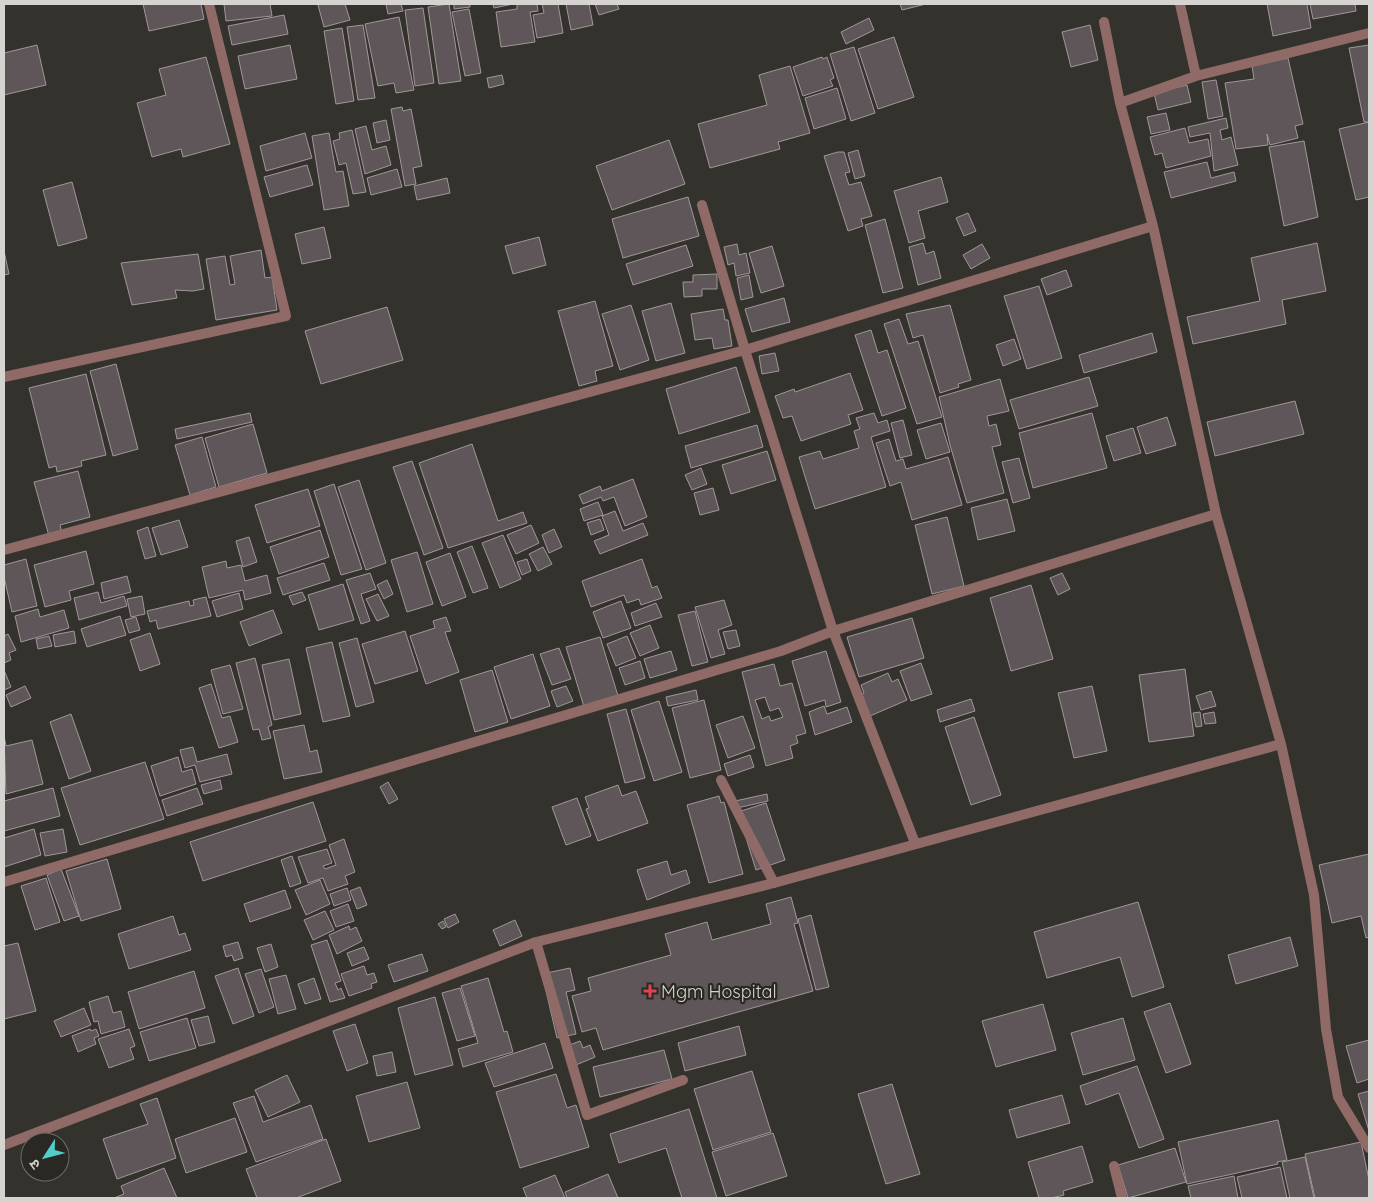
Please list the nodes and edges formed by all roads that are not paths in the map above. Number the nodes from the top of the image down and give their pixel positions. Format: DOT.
graph roads {
  1 [pos="209,4"];
  2 [pos="1180,4"];
  3 [pos="1104,22"];
  4 [pos="1369,33"];
  5 [pos="1196,76"];
  6 [pos="1120,103"];
  7 [pos="702,205"];
  8 [pos="1153,226"];
  9 [pos="745,350"];
  10 [pos="4,377"];
  11 [pos="1216,514"];
  12 [pos="4,550"];
  13 [pos="833,631"];
  14 [pos="1281,744"];
  15 [pos="721,780"];
  16 [pos="915,843"];
  17 [pos="4,882"];
  18 [pos="774,883"];
  19 [pos="536,942"];
  20 [pos="683,1080"];
  21 [pos="4,1145"];
  22 [pos="1369,1148"];
  23 [pos="1114,1166"];
  24 [pos="1122,1198"];
  1 -- 10 [label="street"];
  2 -- 5 [label="street"];
  3 -- 6 [label="street"];
  4 -- 5 [label="street"];
  5 -- 6 [label="street"];
  6 -- 8 [label="street"];
  7 -- 9 [label="street"];
  8 -- 9 [label="street"];
  8 -- 11 [label="street"];
  9 -- 12 [label="street"];
  9 -- 13 [label="street"];
  11 -- 13 [label="street"];
  11 -- 14 [label="street"];
  13 -- 16 [label="street"];
  13 -- 17 [label="street"];
  14 -- 16 [label="street"];
  14 -- 22 [label="street"];
  15 -- 18 [label="street"];
  16 -- 18 [label="street"];
  18 -- 19 [label="street"];
  19 -- 20 [label="street"];
  19 -- 21 [label="street"];
  23 -- 24 [label="street"];
}
